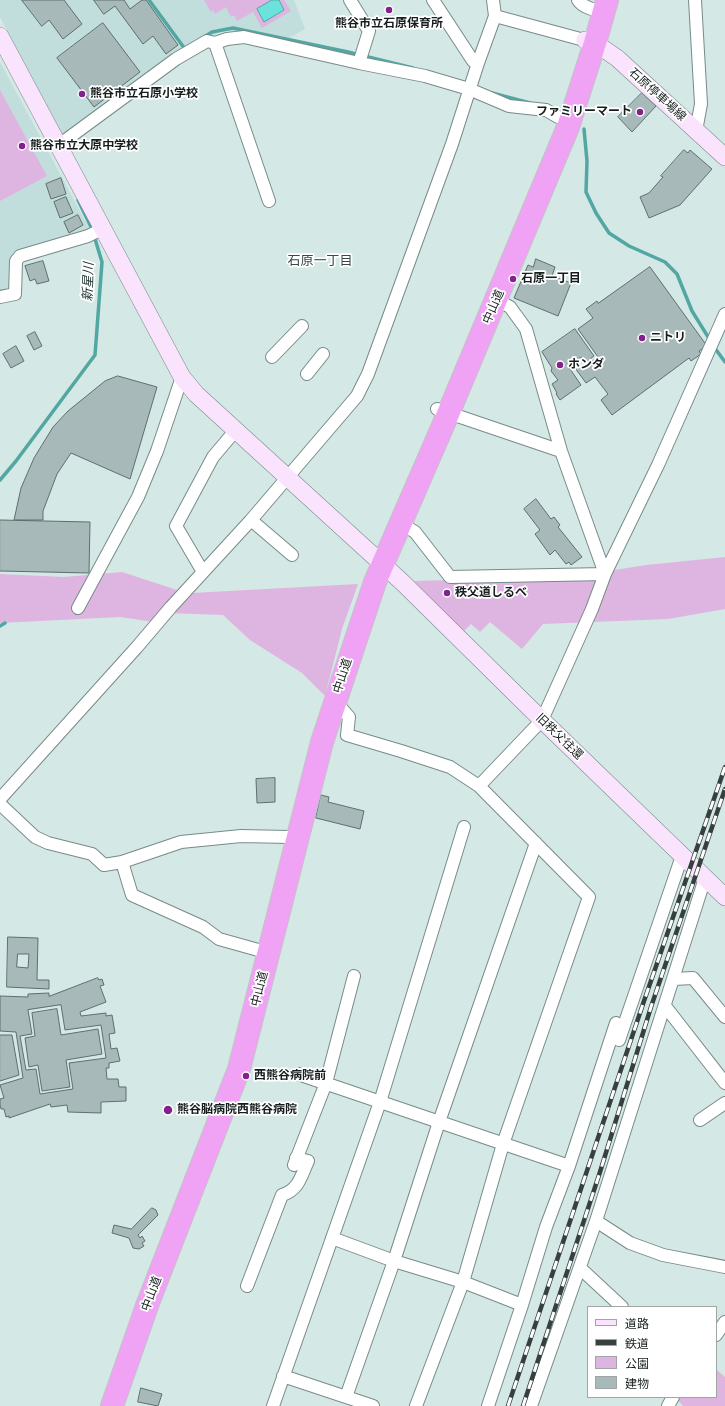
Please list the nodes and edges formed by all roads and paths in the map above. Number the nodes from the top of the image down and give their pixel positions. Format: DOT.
graph roads {
  1 [pos="350,0"];
  2 [pos="433,0"];
  3 [pos="493,0"];
  4 [pos="695,0"];
  5 [pos="595,4"];
  6 [pos="495,16"];
  7 [pos="0,36"];
  8 [pos="590,42"];
  9 [pos="215,44"];
  10 [pos="359,63"];
  11 [pos="478,63"];
  12 [pos="471,85"];
  13 [pos="558,117"];
  14 [pos="696,131"];
  15 [pos="57,141"];
  16 [pos="725,157"];
  17 [pos="269,201"];
  18 [pos="103,229"];
  19 [pos="0,297"];
  20 [pos="497,300"];
  21 [pos="725,314"];
  22 [pos="302,326"];
  23 [pos="323,354"];
  24 [pos="272,357"];
  25 [pos="307,374"];
  26 [pos="182,377"];
  27 [pos="443,412"];
  28 [pos="235,430"];
  29 [pos="561,451"];
  30 [pos="287,477"];
  31 [pos="251,520"];
  32 [pos="400,523"];
  33 [pos="292,555"];
  34 [pos="388,570"];
  35 [pos="203,572"];
  36 [pos="605,574"];
  37 [pos="78,608"];
  38 [pos="333,705"];
  39 [pos="542,720"];
  40 [pos="478,786"];
  41 [pos="0,800"];
  42 [pos="0,804"];
  43 [pos="464,827"];
  44 [pos="297,838"];
  45 [pos="536,843"];
  46 [pos="682,856"];
  47 [pos="122,862"];
  48 [pos="705,878"];
  49 [pos="725,897"];
  50 [pos="269,953"];
  51 [pos="354,976"];
  52 [pos="674,979"];
  53 [pos="665,1006"];
  54 [pos="725,1017"];
  55 [pos="616,1023"];
  56 [pos="298,1074"];
  57 [pos="326,1083"];
  58 [pos="725,1083"];
  59 [pos="380,1102"];
  60 [pos="725,1103"];
  61 [pos="700,1120"];
  62 [pos="439,1122"];
  63 [pos="504,1144"];
  64 [pos="569,1166"];
  65 [pos="596,1221"];
  66 [pos="546,1227"];
  67 [pos="332,1238"];
  68 [pos="394,1261"];
  69 [pos="725,1267"];
  70 [pos="580,1268"];
  71 [pos="463,1282"];
  72 [pos="247,1286"];
  73 [pos="522,1305"];
  74 [pos="621,1306"];
  75 [pos="725,1322"];
  76 [pos="717,1334"];
  77 [pos="283,1376"];
  78 [pos="346,1397"];
  79 [pos="112,1406"];
  80 [pos="273,1406"];
  81 [pos="373,1406"];
  82 [pos="416,1406"];
  83 [pos="488,1406"];
  84 [pos="531,1406"];
  1 -- 10 [label="street"];
  2 -- 11 [label="street"];
  3 -- 6 [label="street"];
  4 -- 14 [label="street"];
  5 -- 8 [label="highway, 中山道"];
  6 -- 8 [label="street"];
  6 -- 11 [label="street"];
  7 -- 15 [label="street, 旧秩父往還"];
  8 -- 13 [label="highway, 中山道"];
  8 -- 14 [label="street, 石原停車場線"];
  8 -- 20 [label="highway, 中山道"];
  9 -- 10 [label="street"];
  9 -- 15 [label="street"];
  9 -- 17 [label="street"];
  10 -- 12 [label="street"];
  11 -- 12 [label="street"];
  12 -- 13 [label="street"];
  12 -- 30 [label="street"];
  13 -- 27 [label="highway, 中山道"];
  14 -- 16 [label="street, 石原停車場線"];
  15 -- 18 [label="street, 旧秩父往還"];
  18 -- 19 [label="street"];
  18 -- 26 [label="street, 旧秩父往還"];
  20 -- 27 [label="highway, 中山道"];
  20 -- 29 [label="street"];
  21 -- 36 [label="street"];
  22 -- 24 [label="street"];
  23 -- 25 [label="street"];
  26 -- 28 [label="street, 旧秩父往還"];
  26 -- 37 [label="street"];
  27 -- 29 [label="street"];
  27 -- 32 [label="highway, 中山道"];
  27 -- 34 [label="highway, 中山道"];
  28 -- 30 [label="street, 旧秩父往還"];
  28 -- 35 [label="street"];
  29 -- 36 [label="street"];
  30 -- 31 [label="street"];
  30 -- 34 [label="street, 旧秩父往還"];
  31 -- 33 [label="street"];
  31 -- 35 [label="street"];
  32 -- 34 [label="highway, 中山道"];
  32 -- 36 [label="street"];
  34 -- 38 [label="highway, 中山道"];
  34 -- 39 [label="street, 旧秩父往還"];
  35 -- 41 [label="street"];
  36 -- 39 [label="street"];
  38 -- 40 [label="street"];
  38 -- 44 [label="highway, 中山道"];
  39 -- 40 [label="street"];
  39 -- 46 [label="street, 旧秩父往還"];
  40 -- 45 [label="street"];
  42 -- 47 [label="street"];
  43 -- 59 [label="street"];
  44 -- 47 [label="street"];
  44 -- 50 [label="highway, 中山道"];
  45 -- 62 [label="street"];
  45 -- 63 [label="street"];
  46 -- 48 [label="street, 旧秩父往還"];
  46 -- 66 [label="street"];
  47 -- 50 [label="street"];
  48 -- 49 [label="street, 旧秩父往還"];
  48 -- 52 [label="street"];
  50 -- 79 [label="highway, 中山道"];
  51 -- 57 [label="street"];
  52 -- 53 [label="street"];
  52 -- 54 [label="street"];
  53 -- 58 [label="street"];
  53 -- 65 [label="street"];
  55 -- 64 [label="street"];
  56 -- 57 [label="street"];
  57 -- 59 [label="street"];
  57 -- 72 [label="street"];
  59 -- 62 [label="street"];
  59 -- 67 [label="street"];
  60 -- 61 [label="street"];
  62 -- 63 [label="street"];
  62 -- 68 [label="street"];
  63 -- 64 [label="street"];
  63 -- 71 [label="street"];
  64 -- 66 [label="street"];
  65 -- 69 [label="street"];
  65 -- 70 [label="street"];
  66 -- 73 [label="street"];
  67 -- 68 [label="street"];
  67 -- 77 [label="street"];
  68 -- 71 [label="street"];
  68 -- 78 [label="street"];
  70 -- 74 [label="street"];
  70 -- 84 [label="street"];
  71 -- 73 [label="street"];
  71 -- 82 [label="street"];
  73 -- 83 [label="street"];
  75 -- 76 [label="street"];
  77 -- 78 [label="street"];
  77 -- 80 [label="street"];
  78 -- 81 [label="street"];
}
